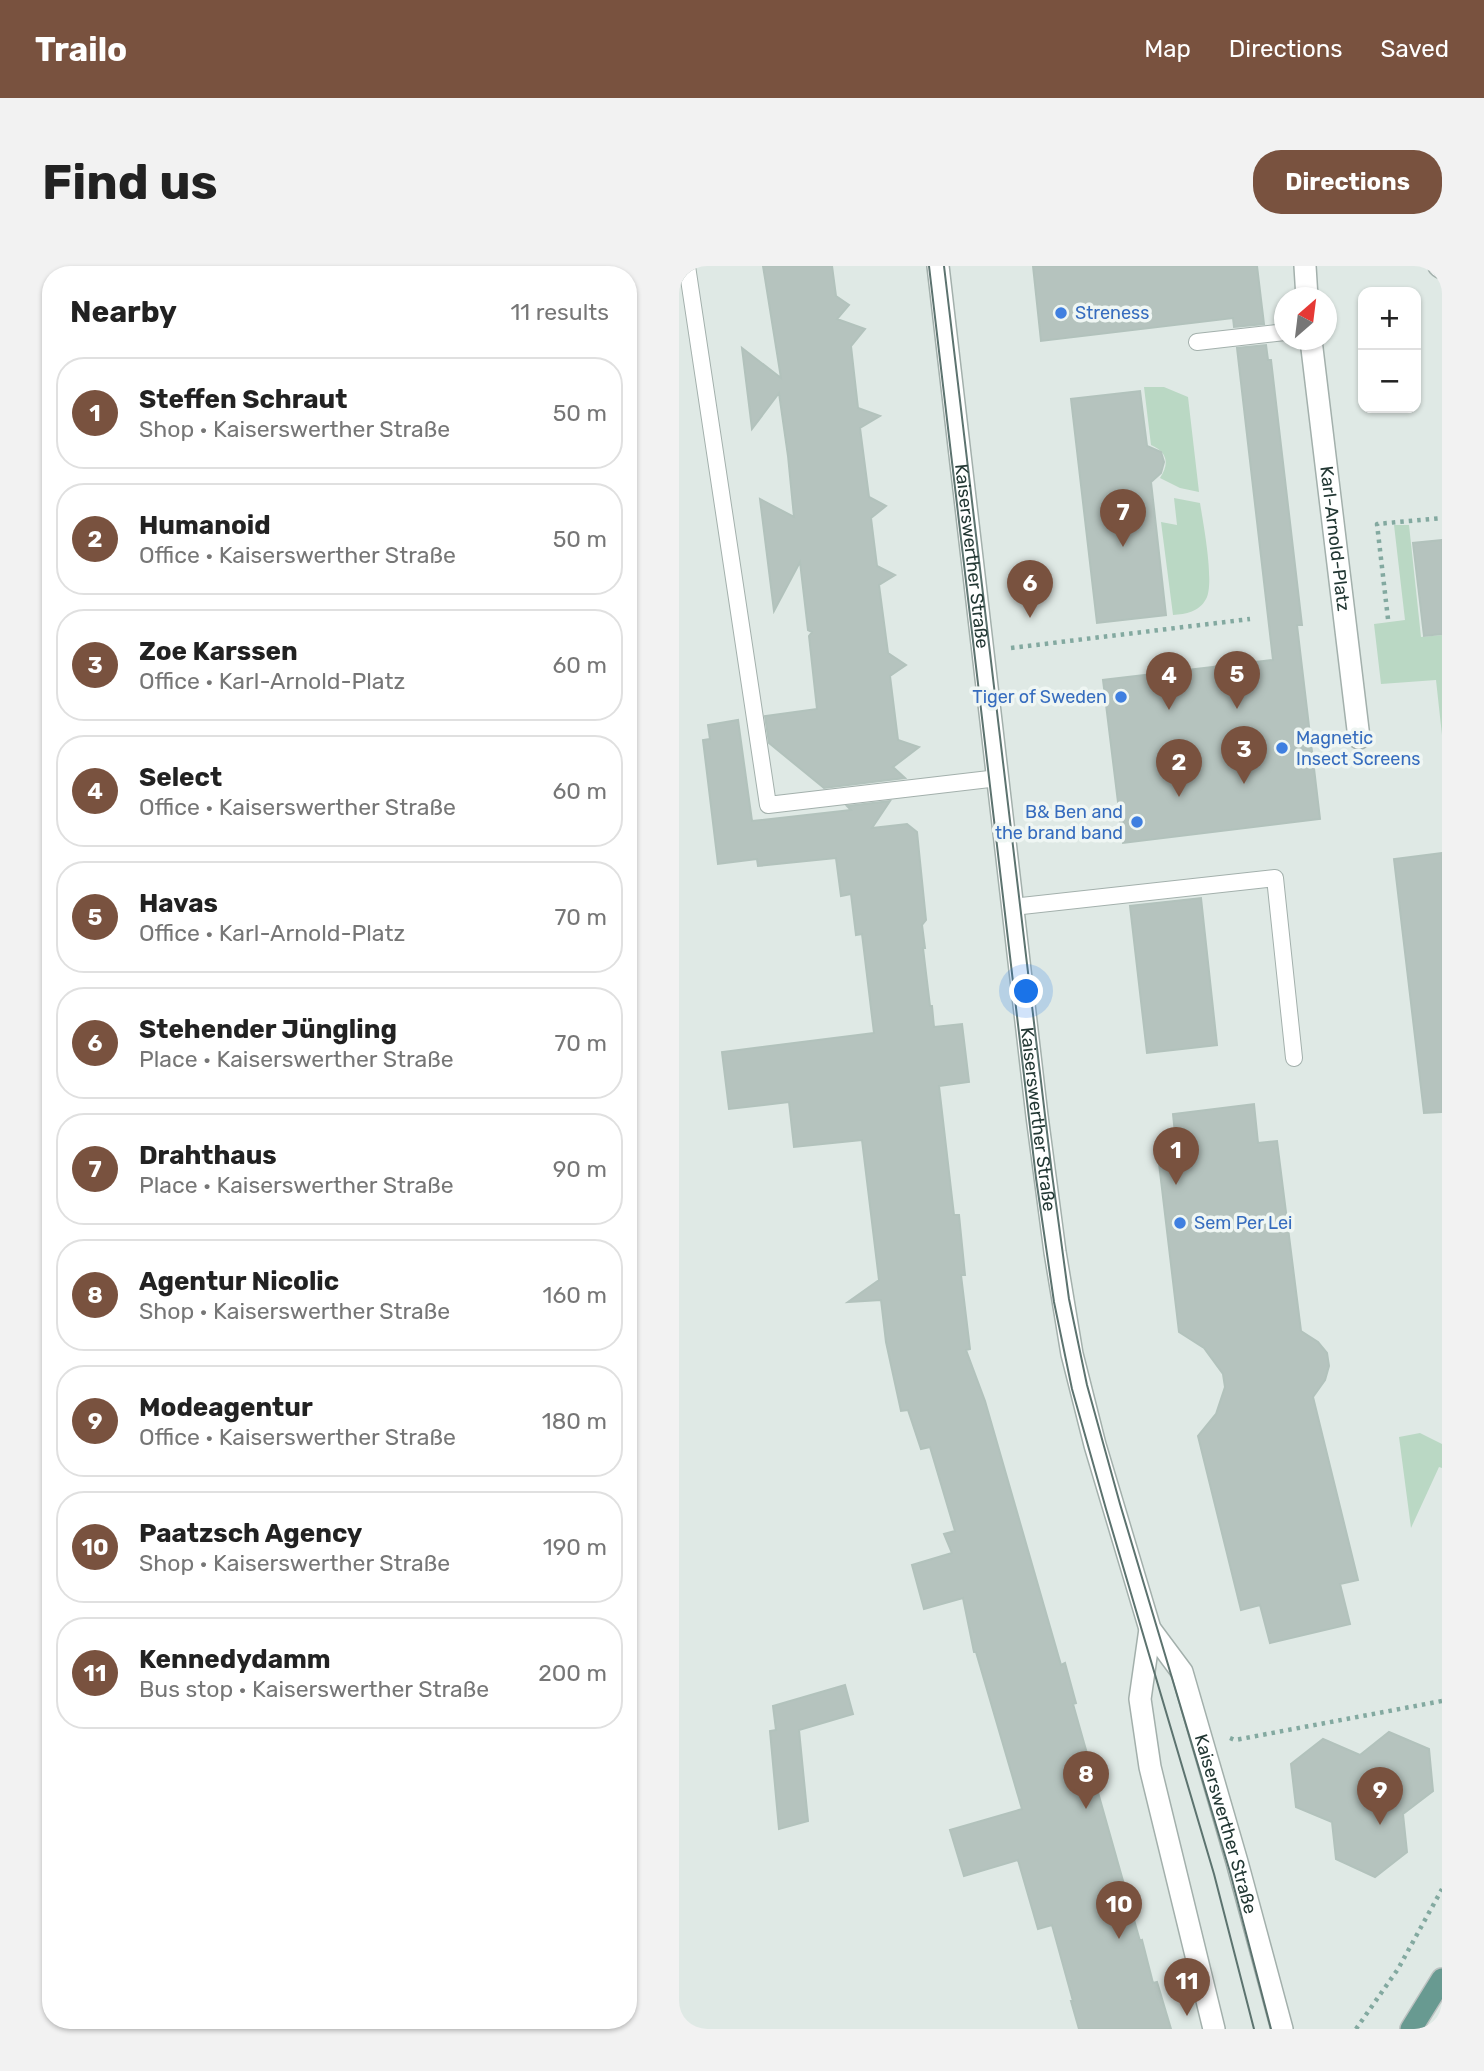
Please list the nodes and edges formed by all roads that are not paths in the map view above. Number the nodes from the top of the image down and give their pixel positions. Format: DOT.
graph roads {
  1 [pos="687,266"];
  2 [pos="938,266"];
  3 [pos="1305,266"];
  4 [pos="1306,287"];
  5 [pos="1274,333"];
  6 [pos="1197,342"];
  7 [pos="1312,350"];
  8 [pos="1359,738"];
  9 [pos="998,778"];
  10 [pos="1013,907"];
  11 [pos="1294,1058"];
  12 [pos="1150,1629"];
  13 [pos="1442,1979"];
  14 [pos="1213,2029"];
  15 [pos="1282,2029"];
  16 [pos="1411,2029"];
  1 -- 9 [label="lane"];
  2 -- 9 [label="street, Kaiserswerther Straße"];
  3 -- 4 [label="street"];
  5 -- 6 [label="lane"];
  7 -- 8 [label="street, Karl-Arnold-Platz"];
  9 -- 10 [label="street, Kaiserswerther Straße"];
  10 -- 11 [label="lane"];
  10 -- 12 [label="street, Kaiserswerther Straße"];
  12 -- 14 [label="street, Kaiserswerther Straße"];
  12 -- 15 [label="street, Kaiserswerther Straße"];
  13 -- 16 [label="main road"];
}
